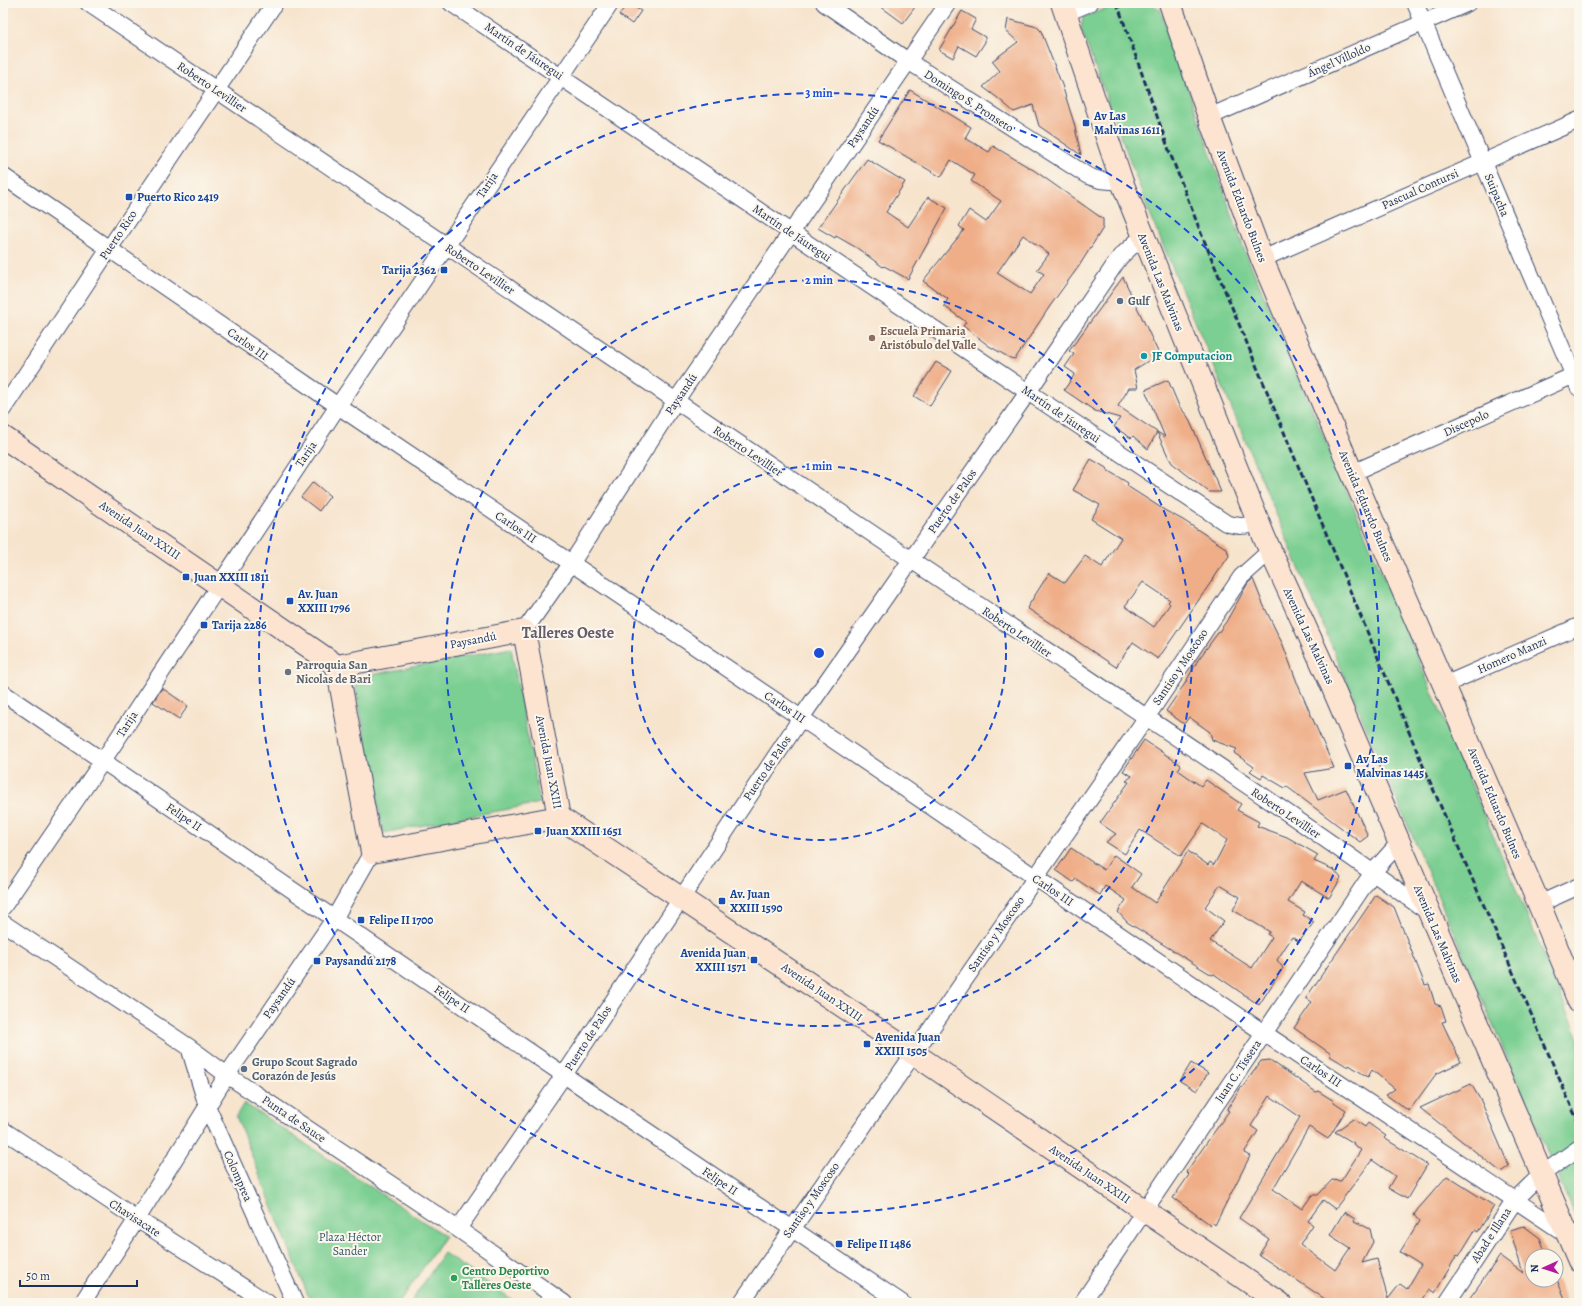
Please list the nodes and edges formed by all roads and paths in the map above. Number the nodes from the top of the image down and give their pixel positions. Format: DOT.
graph roads {
  1 [pos="88,3"];
  2 [pos="275,3"];
  3 [pos="451,3"];
  4 [pos="611,3"];
  5 [pos="824,3"];
  6 [pos="948,3"];
  7 [pos="1090,3"];
  8 [pos="1170,3"];
  9 [pos="1415,3"];
  10 [pos="1468,3"];
  11 [pos="1064,8"];
  12 [pos="1423,23"];
  13 [pos="908,61"];
  14 [pos="561,76"];
  15 [pos="217,89"];
  16 [pos="1209,117"];
  17 [pos="1579,120"];
  18 [pos="1483,162"];
  19 [pos="3,176"];
  20 [pos="1122,182"];
  21 [pos="791,233"];
  22 [pos="1143,236"];
  23 [pos="446,246"];
  24 [pos="109,248"];
  25 [pos="1262,259"];
  26 [pos="1577,379"];
  27 [pos="1028,392"];
  28 [pos="675,402"];
  29 [pos="338,406"];
  30 [pos="3,409"];
  31 [pos="3,437"];
  32 [pos="1352,473"];
  33 [pos="1258,522"];
  34 [pos="1270,551"];
  35 [pos="910,560"];
  36 [pos="571,564"];
  37 [pos="219,584"];
  38 [pos="1579,626"];
  39 [pos="524,631"];
  40 [pos="337,666"];
  41 [pos="1444,685"];
  42 [pos="3,693"];
  43 [pos="800,718"];
  44 [pos="1146,718"];
  45 [pos="102,762"];
  46 [pos="559,817"];
  47 [pos="1399,843"];
  48 [pos="372,852"];
  49 [pos="1373,872"];
  50 [pos="1035,878"];
  51 [pos="1579,886"];
  52 [pos="680,898"];
  53 [pos="1539,904"];
  54 [pos="3,907"];
  55 [pos="1428,912"];
  56 [pos="334,919"];
  57 [pos="3,923"];
  58 [pos="1579,1002"];
  59 [pos="1264,1033"];
  60 [pos="189,1047"];
  61 [pos="913,1053"];
  62 [pos="227,1075"];
  63 [pos="564,1075"];
  64 [pos="207,1106"];
  65 [pos="3,1130"];
  66 [pos="1579,1148"];
  67 [pos="1542,1174"];
  68 [pos="1515,1200"];
  69 [pos="1145,1211"];
  70 [pos="137,1220"];
  71 [pos="458,1229"];
  72 [pos="792,1229"];
  73 [pos="1569,1236"];
  74 [pos="1579,1261"];
  75 [pos="82,1303"];
  76 [pos="268,1303"];
  77 [pos="295,1303"];
  78 [pos="564,1303"];
  79 [pos="741,1303"];
  80 [pos="902,1303"];
  81 [pos="1082,1303"];
  82 [pos="1280,1303"];
  83 [pos="1447,1303"];
  1 -- 15 [label="street, Roberto Levillier"];
  2 -- 15 [label="street, Puerto Rico"];
  3 -- 14 [label="street, Martín de Jáuregui"];
  4 -- 14 [label="street, Tarija"];
  5 -- 13 [label="street, Domingo S. Pronseto"];
  6 -- 13 [label="street, Paysandú"];
  7 -- 11 [label="street"];
  8 -- 16 [label="main road, Avenida Eduardo Bulnes"];
  9 -- 12 [label="street, Suipacha"];
  10 -- 12 [label="street, Ángel Villoldo"];
  11 -- 20 [label="main road, Avenida Las Malvinas"];
  12 -- 16 [label="street, Ángel Villoldo"];
  12 -- 18 [label="street, Suipacha"];
  13 -- 20 [label="street, Domingo S. Pronseto"];
  13 -- 21 [label="street, Paysandú"];
  14 -- 21 [label="street, Martín de Jáuregui"];
  14 -- 23 [label="street, Tarija"];
  15 -- 23 [label="street, Roberto Levillier"];
  15 -- 24 [label="street, Puerto Rico"];
  16 -- 25 [label="main road, Avenida Eduardo Bulnes"];
  17 -- 18 [label="street, Pascual Contursi"];
  18 -- 25 [label="street, Pascual Contursi"];
  18 -- 26 [label="street, Suipacha"];
  19 -- 24 [label="street, Carlos III"];
  20 -- 22 [label="main road, Avenida Las Malvinas"];
  21 -- 27 [label="street, Martín de Jáuregui"];
  21 -- 28 [label="street, Paysandú"];
  22 -- 27 [label="street, Puerto de Palos"];
  22 -- 33 [label="main road, Avenida Las Malvinas"];
  23 -- 28 [label="street, Roberto Levillier"];
  23 -- 29 [label="street, Tarija"];
  24 -- 29 [label="street, Carlos III"];
  24 -- 30 [label="street, Puerto Rico"];
  25 -- 32 [label="main road, Avenida Eduardo Bulnes"];
  26 -- 32 [label="street, Discepolo"];
  27 -- 33 [label="street, Martín de Jáuregui"];
  27 -- 35 [label="street, Puerto de Palos"];
  28 -- 35 [label="street, Roberto Levillier"];
  28 -- 36 [label="street, Paysandú"];
  29 -- 36 [label="street, Carlos III"];
  29 -- 37 [label="street, Tarija"];
  31 -- 37 [label="main road, Avenida Juan XXIII"];
  32 -- 41 [label="main road, Avenida Eduardo Bulnes"];
  33 -- 34 [label="main road, Avenida Las Malvinas"];
  34 -- 44 [label="street, Santiso y Moscoso"];
  34 -- 47 [label="main road, Avenida Las Malvinas"];
  35 -- 43 [label="street, Puerto de Palos"];
  35 -- 44 [label="street, Roberto Levillier"];
  36 -- 39 [label="street, Paysandú"];
  36 -- 43 [label="street, Carlos III"];
  37 -- 40 [label="main road, Avenida Juan XXIII"];
  37 -- 45 [label="street, Tarija"];
  38 -- 41 [label="street, Homero Manzi"];
  39 -- 40 [label="main road, Paysandú"];
  39 -- 46 [label="main road, Avenida Juan XXIII"];
  40 -- 48 [label="main road"];
  41 -- 53 [label="main road, Avenida Eduardo Bulnes"];
  42 -- 45 [label="street, Felipe II"];
  43 -- 50 [label="street, Carlos III"];
  43 -- 52 [label="street, Puerto de Palos"];
  44 -- 49 [label="street, Roberto Levillier"];
  44 -- 50 [label="street, Santiso y Moscoso"];
  45 -- 54 [label="street, Tarija"];
  45 -- 56 [label="street, Felipe II"];
  46 -- 48 [label="main road"];
  46 -- 52 [label="main road, Avenida Juan XXIII"];
  47 -- 49 [label="street, Juan C. Tissera"];
  47 -- 55 [label="main road, Avenida Las Malvinas"];
  48 -- 56 [label="street, Paysandú"];
  49 -- 55 [label="street, Roberto Levillier"];
  49 -- 59 [label="street, Juan C. Tissera"];
  50 -- 59 [label="street, Carlos III"];
  50 -- 61 [label="street, Santiso y Moscoso"];
  51 -- 53 [label="street"];
  52 -- 61 [label="main road, Avenida Juan XXIII"];
  52 -- 63 [label="street, Puerto de Palos"];
  53 -- 58 [label="main road, Avenida Eduardo Bulnes"];
  55 -- 67 [label="main road, Avenida Las Malvinas"];
  56 -- 62 [label="street, Paysandú"];
  56 -- 63 [label="street, Felipe II"];
  57 -- 60 [label="street, Punta de Sauce"];
  59 -- 68 [label="street, Carlos III"];
  59 -- 69 [label="street, Juan C. Tissera"];
  60 -- 62 [label="street, Punta de Sauce"];
  60 -- 64 [label="street, Colomprea"];
  61 -- 69 [label="main road, Avenida Juan XXIII"];
  61 -- 72 [label="street, Santiso y Moscoso"];
  62 -- 64 [label="street, Paysandú"];
  62 -- 71 [label="street, Punta de Sauce"];
  63 -- 71 [label="street, Puerto de Palos"];
  63 -- 72 [label="street, Felipe II"];
  64 -- 70 [label="street, Paysandú"];
  64 -- 77 [label="street, Colomprea"];
  65 -- 70 [label="street, Chavisacate"];
  66 -- 67 [label="street, Abad e Illana"];
  67 -- 68 [label="street, Abad e Illana"];
  67 -- 73 [label="main road, Avenida Las Malvinas"];
  68 -- 73 [label="street, Carlos III"];
  68 -- 83 [label="street, Abad e Illana"];
  69 -- 81 [label="street, Juan C. Tissera"];
  69 -- 82 [label="main road, Avenida Juan XXIII"];
  70 -- 75 [label="street, Paysandú"];
  70 -- 76 [label="street, Chavisacate"];
  71 -- 78 [label="street, Punta de Sauce"];
  72 -- 79 [label="street, Santiso y Moscoso"];
  72 -- 80 [label="street, Felipe II"];
  73 -- 74 [label="main road, Avenida Las Malvinas"];
}
